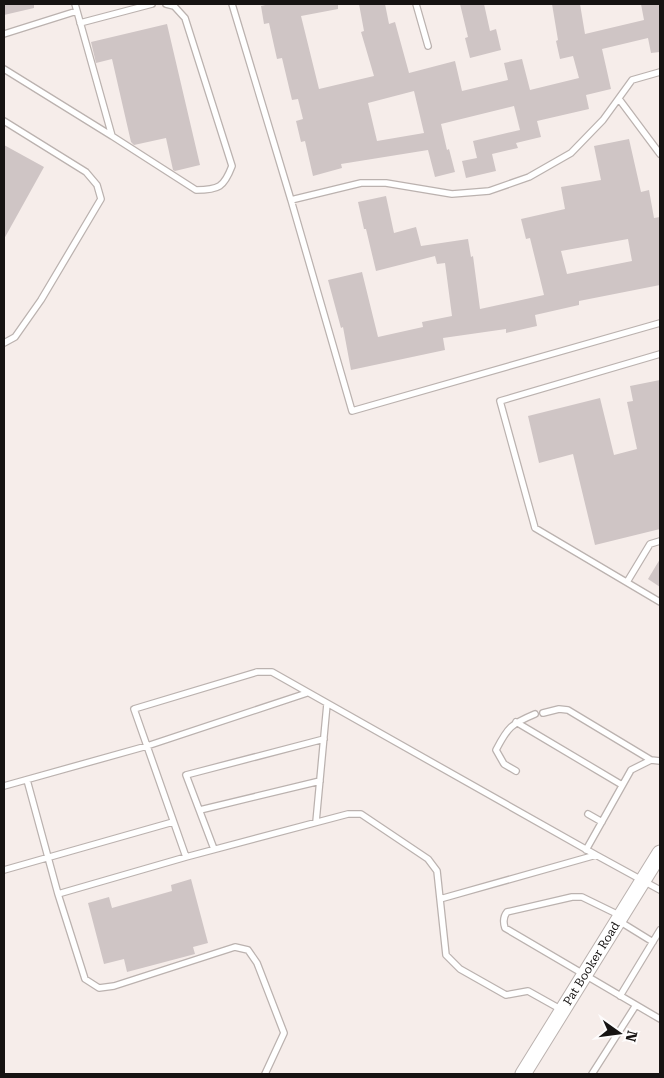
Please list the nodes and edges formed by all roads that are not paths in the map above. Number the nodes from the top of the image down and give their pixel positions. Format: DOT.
graph roads {
  1 [pos="74,4"];
  2 [pos="152,4"];
  3 [pos="166,4"];
  4 [pos="232,4"];
  5 [pos="416,4"];
  6 [pos="77,11"];
  7 [pos="80,23"];
  8 [pos="4,34"];
  9 [pos="428,46"];
  10 [pos="4,70"];
  11 [pos="660,72"];
  12 [pos="618,99"];
  13 [pos="4,121"];
  14 [pos="112,136"];
  15 [pos="660,154"];
  16 [pos="291,200"];
  17 [pos="660,323"];
  18 [pos="4,343"];
  19 [pos="660,354"];
  20 [pos="660,541"];
  21 [pos="626,582"];
  22 [pos="660,602"];
  23 [pos="307,693"];
  24 [pos="327,704"];
  25 [pos="542,713"];
  26 [pos="535,714"];
  27 [pos="516,722"];
  28 [pos="324,739"];
  29 [pos="147,746"];
  30 [pos="651,760"];
  31 [pos="660,761"];
  32 [pos="516,771"];
  33 [pos="27,780"];
  34 [pos="320,781"];
  35 [pos="622,785"];
  36 [pos="4,786"];
  37 [pos="200,810"];
  38 [pos="588,814"];
  39 [pos="174,822"];
  40 [pos="316,822"];
  41 [pos="602,822"];
  42 [pos="214,849"];
  43 [pos="586,850"];
  44 [pos="660,852"];
  45 [pos="596,855"];
  46 [pos="186,856"];
  47 [pos="48,857"];
  48 [pos="4,870"];
  49 [pos="644,880"];
  50 [pos="660,890"];
  51 [pos="58,894"];
  52 [pos="440,899"];
  53 [pos="619,918"];
  54 [pos="660,930"];
  55 [pos="654,942"];
  56 [pos="584,975"];
  57 [pos="620,996"];
  58 [pos="636,1005"];
  59 [pos="562,1010"];
  60 [pos="660,1019"];
  61 [pos="264,1074"];
  62 [pos="523,1074"];
  63 [pos="592,1074"];
  1 -- 6 [label="lane"];
  2 -- 7 [label="lane"];
  3 -- 14 [label="lane"];
  4 -- 16 [label="lane"];
  5 -- 9 [label="lane"];
  6 -- 7 [label="lane"];
  6 -- 8 [label="lane"];
  7 -- 14 [label="lane"];
  10 -- 14 [label="lane"];
  11 -- 12 [label="lane"];
  12 -- 15 [label="lane"];
  12 -- 16 [label="lane"];
  13 -- 18 [label="lane"];
  16 -- 17 [label="lane"];
  19 -- 21 [label="lane"];
  20 -- 21 [label="lane"];
  21 -- 22 [label="lane"];
  23 -- 24 [label="lane"];
  23 -- 29 [label="lane"];
  23 -- 29 [label="lane"];
  24 -- 28 [label="lane"];
  24 -- 43 [label="lane"];
  25 -- 30 [label="lane"];
  26 -- 27 [label="lane"];
  27 -- 32 [label="lane"];
  27 -- 35 [label="lane"];
  28 -- 34 [label="lane"];
  28 -- 37 [label="lane"];
  29 -- 33 [label="lane"];
  29 -- 39 [label="lane"];
  30 -- 31 [label="lane"];
  30 -- 35 [label="lane"];
  33 -- 36 [label="lane"];
  33 -- 47 [label="lane"];
  34 -- 37 [label="lane"];
  34 -- 40 [label="lane"];
  35 -- 41 [label="lane"];
  37 -- 42 [label="lane"];
  38 -- 41 [label="lane"];
  39 -- 46 [label="lane"];
  39 -- 47 [label="lane"];
  40 -- 42 [label="lane"];
  40 -- 52 [label="lane"];
  41 -- 43 [label="lane"];
  42 -- 46 [label="lane"];
  43 -- 45 [label="lane"];
  44 -- 49 [label="main road, Pat Booker Road"];
  45 -- 49 [label="lane"];
  45 -- 52 [label="lane"];
  46 -- 51 [label="lane"];
  47 -- 48 [label="lane"];
  47 -- 51 [label="lane"];
  49 -- 50 [label="lane"];
  49 -- 53 [label="main road, Pat Booker Road"];
  51 -- 61 [label="lane"];
  52 -- 59 [label="lane"];
  53 -- 55 [label="lane"];
  53 -- 56 [label="main road, Pat Booker Road"];
  53 -- 56 [label="lane"];
  54 -- 55 [label="lane"];
  55 -- 57 [label="lane"];
  56 -- 57 [label="lane"];
  56 -- 59 [label="main road, Pat Booker Road"];
  57 -- 58 [label="lane"];
  58 -- 60 [label="lane"];
  58 -- 63 [label="lane"];
  59 -- 62 [label="main road, Pat Booker Road"];
}
